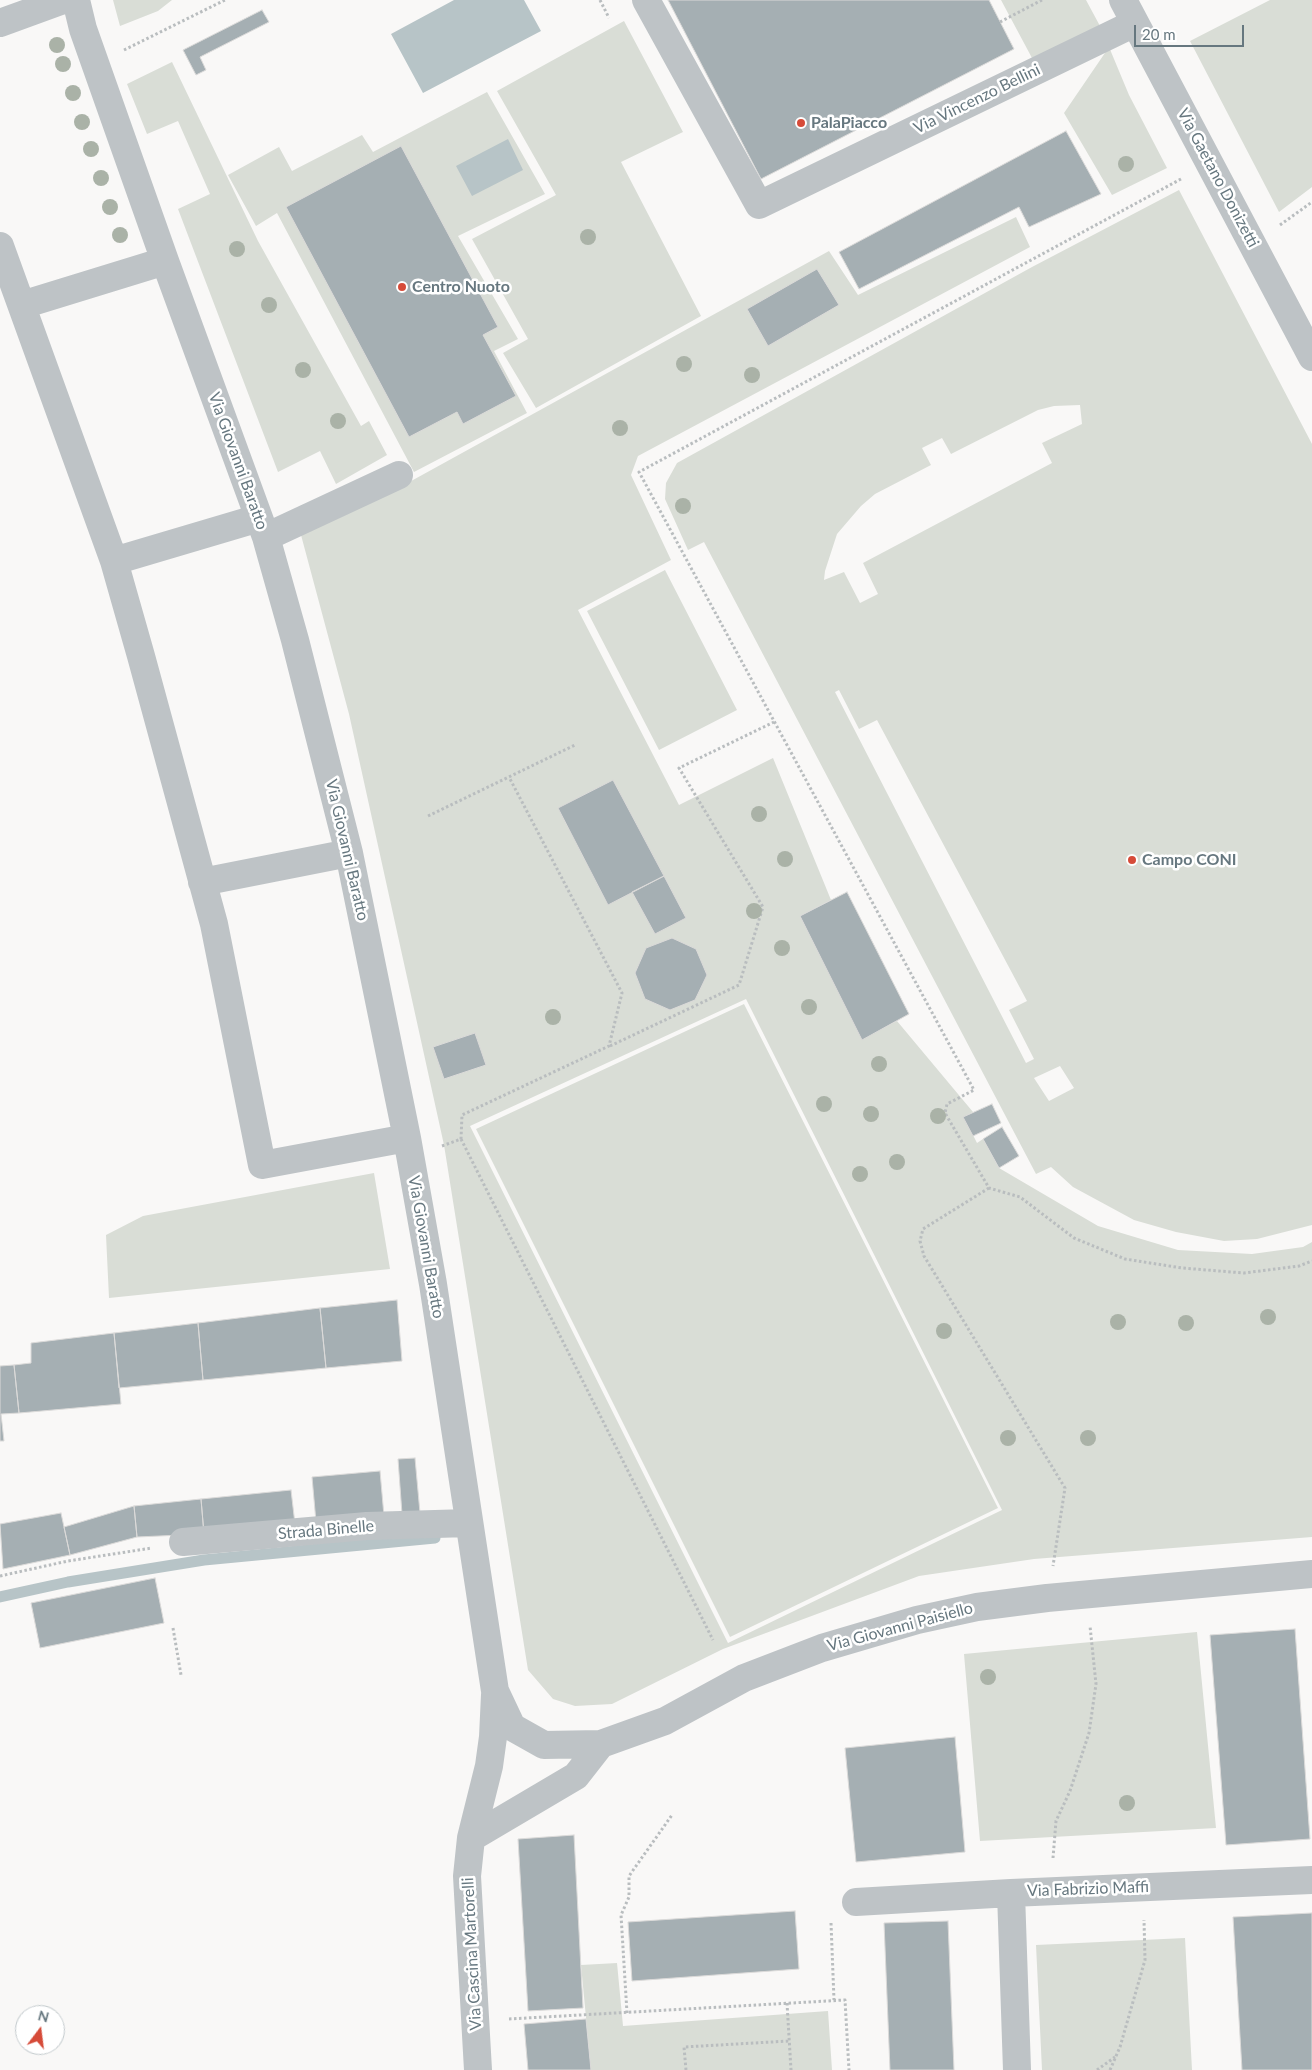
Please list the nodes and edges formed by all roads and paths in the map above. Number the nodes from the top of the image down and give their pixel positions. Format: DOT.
graph roads {
  1 [pos="63,0"];
  2 [pos="76,0"];
  3 [pos="225,0"];
  4 [pos="600,0"];
  5 [pos="646,0"];
  6 [pos="1042,0"];
  7 [pos="1129,12"];
  8 [pos="609,18"];
  9 [pos="1000,22"];
  10 [pos="0,24"];
  11 [pos="95,60"];
  12 [pos="1210,164"];
  13 [pos="1312,202"];
  14 [pos="1249,238"];
  15 [pos="0,246"];
  16 [pos="164,261"];
  17 [pos="22,304"];
  18 [pos="1312,357"];
  19 [pos="398,475"];
  20 [pos="262,528"];
  21 [pos="114,561"];
  22 [pos="774,722"];
  23 [pos="575,746"];
  24 [pos="510,777"];
  25 [pos="428,816"];
  26 [pos="349,853"];
  27 [pos="202,882"];
  28 [pos="609,1046"];
  29 [pos="461,1139"];
  30 [pos="409,1145"];
  31 [pos="989,1188"];
  32 [pos="1312,1261"];
  33 [pos="469,1523"];
  34 [pos="182,1542"];
  35 [pos="152,1548"];
  36 [pos="1312,1574"];
  37 [pos="0,1576"];
  38 [pos="1086,1596"];
  39 [pos="1047,1598"];
  40 [pos="173,1628"];
  41 [pos="713,1640"];
  42 [pos="181,1675"];
  43 [pos="495,1691"];
  44 [pos="512,1727"];
  45 [pos="600,1744"];
  46 [pos="672,1815"];
  47 [pos="471,1838"];
  48 [pos="1312,1880"];
  49 [pos="1143,1887"];
  50 [pos="1050,1891"];
  51 [pos="1011,1893"];
  52 [pos="856,1902"];
  53 [pos="834,2000"];
  54 [pos="787,2003"];
  55 [pos="628,2013"];
  56 [pos="476,2021"];
  57 [pos="789,2041"];
  58 [pos="1116,2057"];
  59 [pos="478,2070"];
  60 [pos="686,2070"];
  61 [pos="791,2070"];
  62 [pos="849,2070"];
  63 [pos="1017,2070"];
  64 [pos="1098,2070"];
  65 [pos="1110,2070"];
  1 -- 10 [label="street"];
  2 -- 11 [label="street, Via Giovanni Baratto"];
  3 -- 11 [label="path"];
  4 -- 8 [label="path"];
  5 -- 7 [label="street, Via Vincenzo Bellini"];
  6 -- 9 [label="path"];
  7 -- 12 [label="street, Via Gaetano Donizetti"];
  11 -- 16 [label="street, Via Giovanni Baratto"];
  12 -- 14 [label="street, Via Gaetano Donizetti"];
  12 -- 22 [label="path"];
  13 -- 14 [label="path"];
  14 -- 18 [label="street, Via Gaetano Donizetti"];
  15 -- 17 [label="street"];
  16 -- 17 [label="street"];
  16 -- 20 [label="street, Via Giovanni Baratto"];
  17 -- 21 [label="street"];
  19 -- 20 [label="street"];
  20 -- 21 [label="street"];
  20 -- 26 [label="street, Via Giovanni Baratto"];
  21 -- 27 [label="street"];
  22 -- 28 [label="path"];
  22 -- 31 [label="path"];
  23 -- 24 [label="path"];
  24 -- 25 [label="path"];
  24 -- 28 [label="path"];
  26 -- 27 [label="street"];
  26 -- 30 [label="street, Via Giovanni Baratto"];
  27 -- 30 [label="street"];
  28 -- 29 [label="path"];
  29 -- 30 [label="path"];
  29 -- 41 [label="path"];
  30 -- 33 [label="street, Via Giovanni Baratto"];
  31 -- 32 [label="path"];
  31 -- 39 [label="path"];
  33 -- 34 [label="street, Strada Binelle"];
  33 -- 43 [label="street, Via Giovanni Baratto"];
  35 -- 37 [label="path"];
  36 -- 38 [label="street, Via Giovanni Paisiello"];
  38 -- 39 [label="street, Via Giovanni Paisiello"];
  38 -- 50 [label="path"];
  39 -- 45 [label="street, Via Giovanni Paisiello"];
  40 -- 42 [label="path"];
  43 -- 44 [label="street, Via Giovanni Baratto"];
  43 -- 47 [label="street, Via Cascina Martorelli"];
  44 -- 45 [label="street, Via Giovanni Paisiello"];
  45 -- 47 [label="street"];
  46 -- 55 [label="path"];
  47 -- 56 [label="street, Via Cascina Martorelli"];
  48 -- 49 [label="street, Via Fabrizio Maffi"];
  49 -- 50 [label="street, Via Fabrizio Maffi"];
  49 -- 58 [label="path"];
  50 -- 51 [label="street, Via Fabrizio Maffi"];
  51 -- 52 [label="street"];
  51 -- 63 [label="street, Via Fabrizio Maffi"];
  52 -- 53 [label="path"];
  53 -- 54 [label="path"];
  53 -- 62 [label="path"];
  54 -- 55 [label="path"];
  54 -- 57 [label="path"];
  55 -- 56 [label="path"];
  56 -- 59 [label="street, Via Cascina Martorelli"];
  57 -- 60 [label="path"];
  57 -- 61 [label="path"];
  58 -- 64 [label="path"];
  58 -- 65 [label="path"];
}
